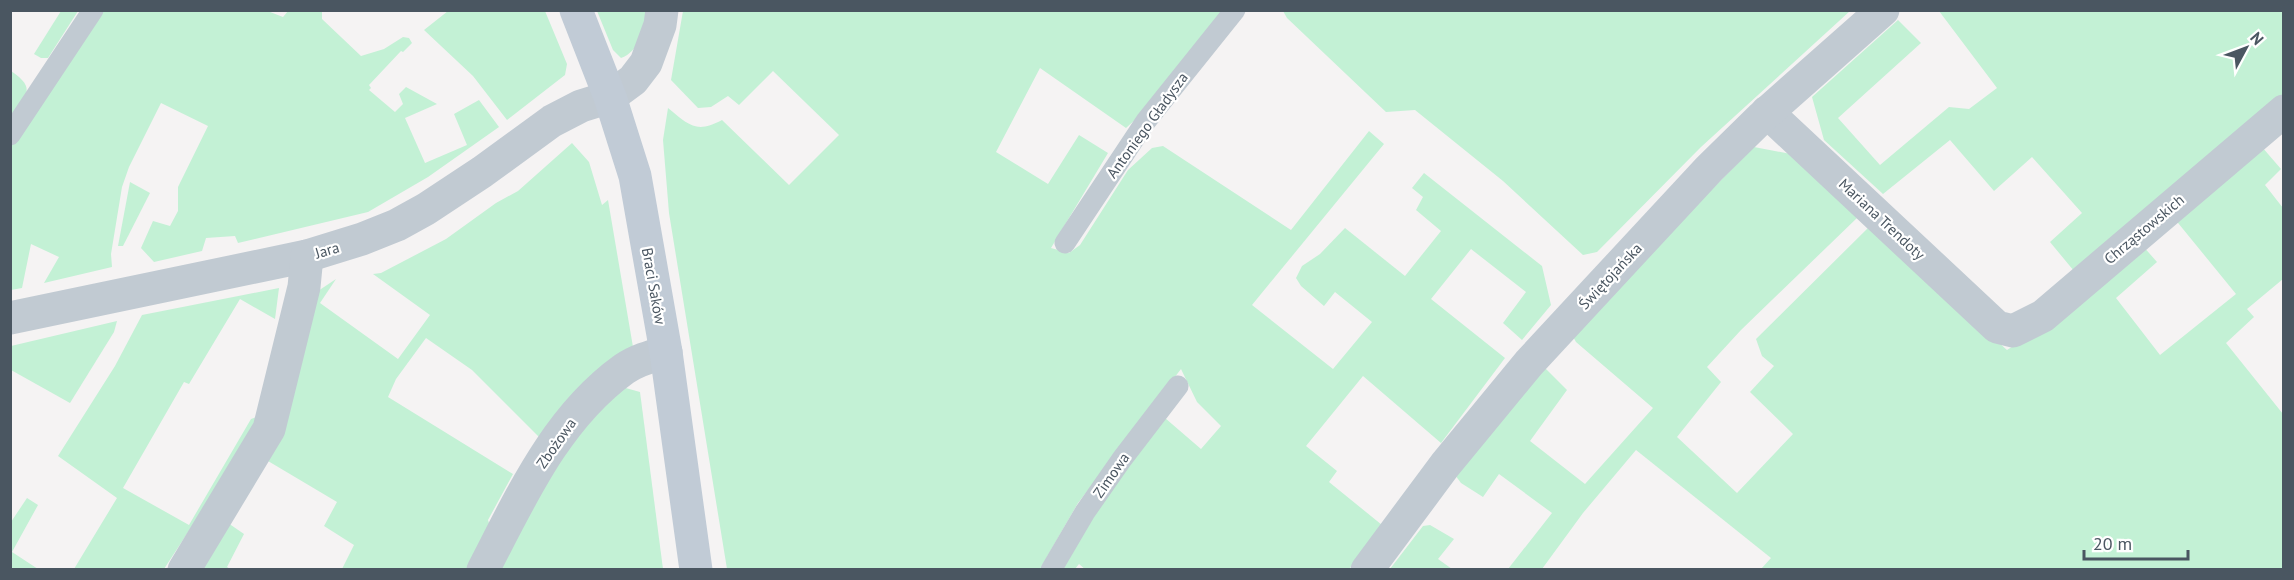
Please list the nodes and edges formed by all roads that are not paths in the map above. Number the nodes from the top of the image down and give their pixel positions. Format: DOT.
graph roads {
  1 [pos="93,10"];
  2 [pos="576,10"];
  3 [pos="662,10"];
  4 [pos="1235,10"];
  5 [pos="1883,10"];
  6 [pos="610,97"];
  7 [pos="2283,111"];
  8 [pos="1767,112"];
  9 [pos="10,135"];
  10 [pos="1065,243"];
  11 [pos="308,256"];
  12 [pos="10,318"];
  13 [pos="1997,327"];
  14 [pos="666,351"];
  15 [pos="1178,386"];
  16 [pos="183,570"];
  17 [pos="483,570"];
  18 [pos="696,570"];
  19 [pos="1051,570"];
  20 [pos="1367,570"];
  1 -- 9 [label="lane"];
  2 -- 6 [label="street, Braci Saków"];
  3 -- 6 [label="street, Jara"];
  4 -- 10 [label="lane, Antoniego Gładysza"];
  5 -- 8 [label="street, Świętojańska"];
  6 -- 11 [label="street, Jara"];
  6 -- 14 [label="street, Braci Saków"];
  7 -- 13 [label="street, Chrząstowskich"];
  8 -- 13 [label="street, Mariana Trendoty"];
  8 -- 20 [label="street, Świętojańska"];
  11 -- 12 [label="street, Jara"];
  11 -- 16 [label="street"];
  14 -- 17 [label="street, Zbożowa"];
  14 -- 18 [label="street, Braci Saków"];
  15 -- 19 [label="lane, Zimowa"];
}
